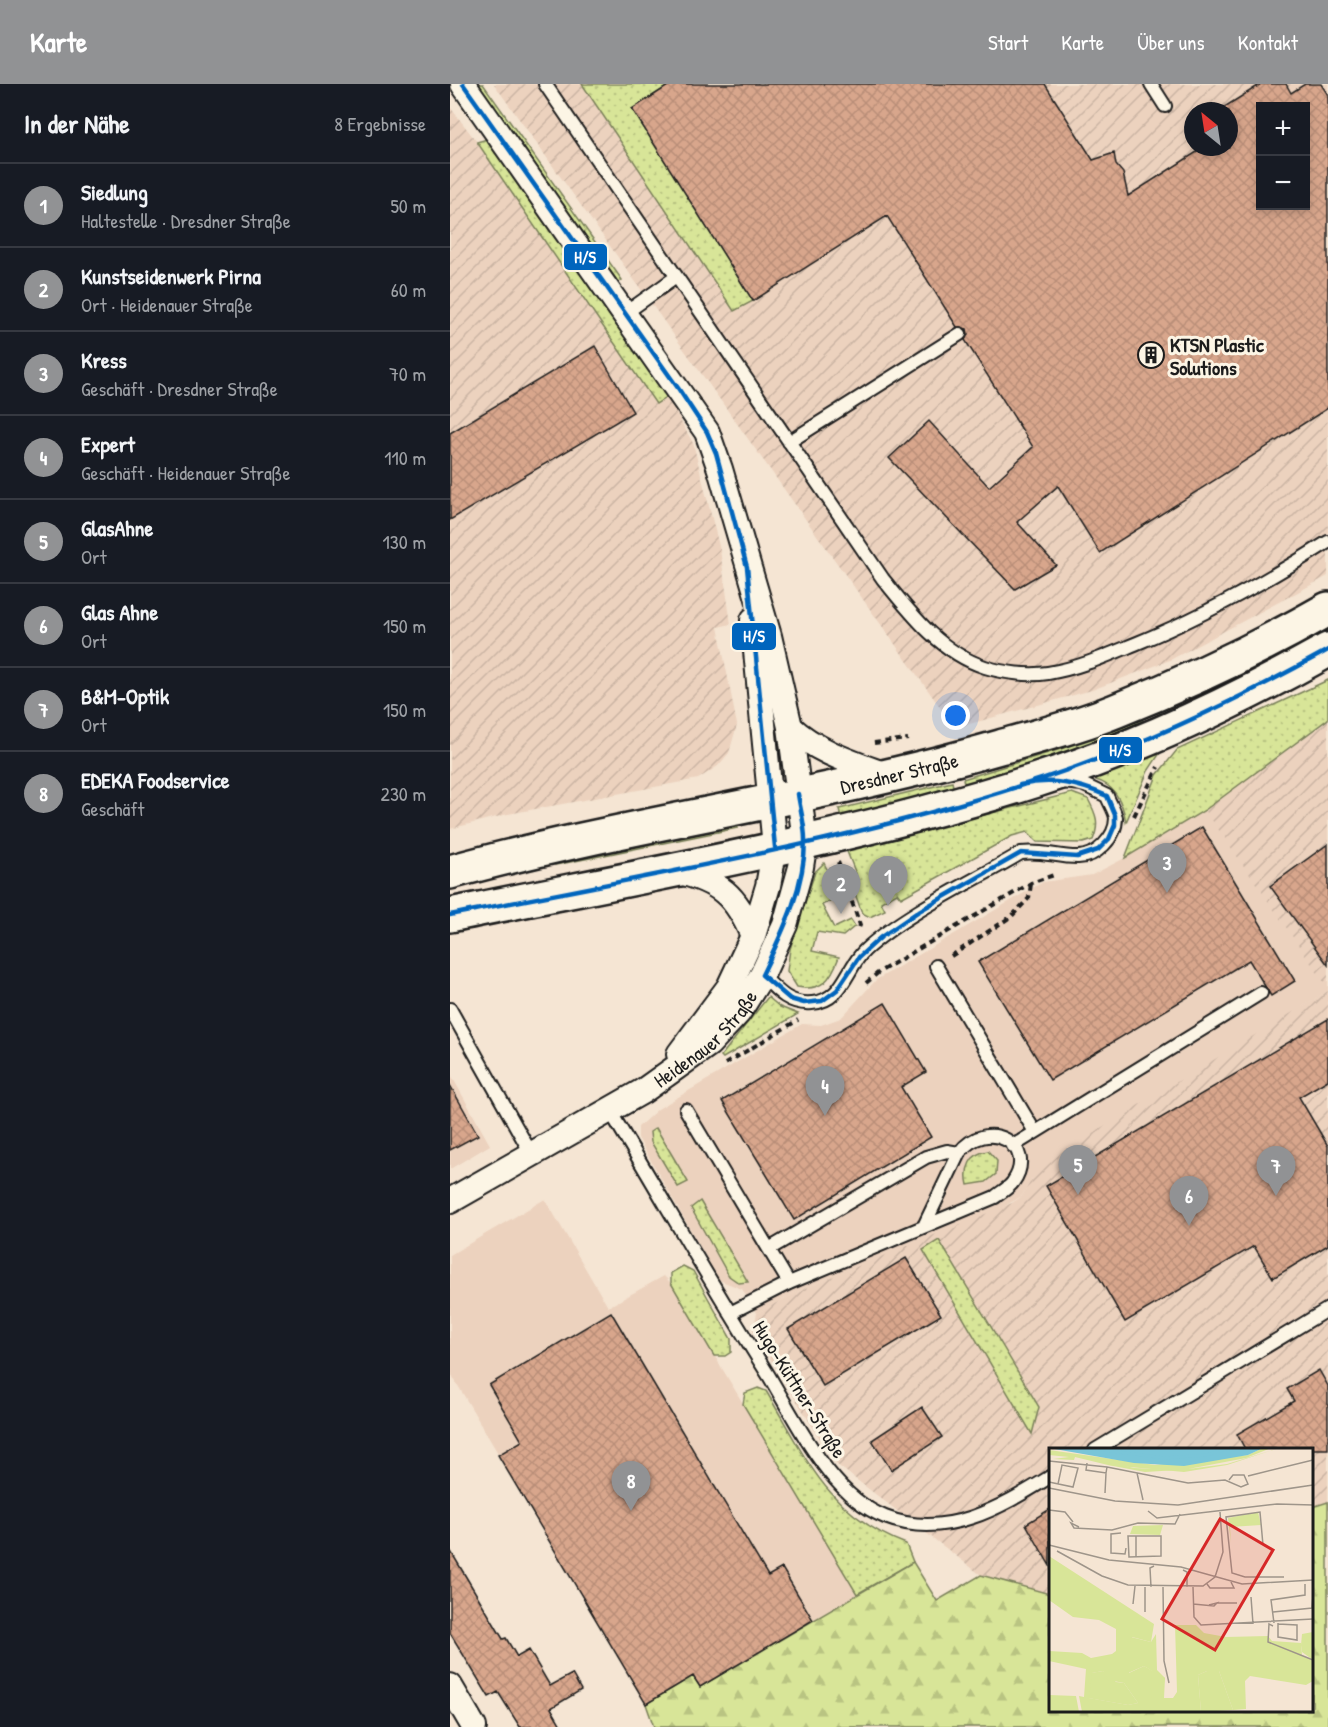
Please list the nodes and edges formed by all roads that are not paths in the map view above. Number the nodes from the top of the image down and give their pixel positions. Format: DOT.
graph roads {
  1 [pos="463,84"];
  2 [pos="545,84"];
  3 [pos="1151,84"];
  4 [pos="1165,106"];
  5 [pos="676,278"];
  6 [pos="624,314"];
  7 [pos="960,334"];
  8 [pos="789,442"];
  9 [pos="1328,542"];
  10 [pos="747,567"];
  11 [pos="1328,609"];
  12 [pos="1328,650"];
  13 [pos="790,727"];
  14 [pos="888,776"];
  15 [pos="1037,780"];
  16 [pos="784,797"];
  17 [pos="790,844"];
  18 [pos="672,870"];
  19 [pos="450,872"];
  20 [pos="450,915"];
  21 [pos="753,936"];
  22 [pos="936,966"];
  23 [pos="762,975"];
  24 [pos="1261,993"];
  25 [pos="450,1009"];
  26 [pos="643,1091"];
  27 [pos="687,1110"];
  28 [pos="610,1111"];
  29 [pos="1035,1132"];
  30 [pos="1013,1146"];
  31 [pos="959,1153"];
  32 [pos="532,1155"];
  33 [pos="450,1201"];
  34 [pos="925,1224"];
  35 [pos="769,1249"];
  36 [pos="789,1283"];
  37 [pos="1328,1309"];
  38 [pos="730,1313"];
  39 [pos="1097,1448"];
  40 [pos="1049,1478"];
  41 [pos="450,1686"];
  42 [pos="474,1727"];
  1 -- 6 [label="street"];
  2 -- 5 [label="lane"];
  3 -- 4 [label="lane"];
  5 -- 6 [label="lane"];
  5 -- 8 [label="lane"];
  6 -- 10 [label="street"];
  7 -- 8 [label="lane"];
  8 -- 9 [label="lane"];
  10 -- 13 [label="street"];
  10 -- 16 [label="street"];
  11 -- 14 [label="main road, Dresdner Straße"];
  12 -- 15 [label="main road"];
  13 -- 14 [label="street"];
  13 -- 16 [label="street"];
  14 -- 16 [label="main road, Dresdner Straße"];
  15 -- 17 [label="main road"];
  15 -- 23 [label="lane"];
  16 -- 17 [label="street"];
  16 -- 19 [label="main road, Dresdner Straße"];
  17 -- 18 [label="main road"];
  17 -- 21 [label="street, Heidenauer Straße"];
  17 -- 23 [label="street, Heidenauer Straße"];
  18 -- 20 [label="main road"];
  18 -- 21 [label="street"];
  21 -- 26 [label="street, Heidenauer Straße"];
  22 -- 29 [label="lane"];
  23 -- 26 [label="street, Heidenauer Straße"];
  24 -- 29 [label="lane"];
  25 -- 32 [label="lane"];
  26 -- 28 [label="street, Heidenauer Straße"];
  27 -- 35 [label="lane"];
  28 -- 32 [label="street, Heidenauer Straße"];
  28 -- 38 [label="lane, Hugo-Küttner-Straße"];
  29 -- 30 [label="lane"];
  30 -- 31 [label="lane"];
  30 -- 34 [label="lane"];
  31 -- 34 [label="lane"];
  31 -- 35 [label="lane"];
  32 -- 33 [label="street, Heidenauer Straße"];
  34 -- 36 [label="lane"];
  35 -- 36 [label="lane"];
  36 -- 38 [label="lane"];
  37 -- 39 [label="lane"];
  38 -- 40 [label="lane, Hugo-Küttner-Straße"];
  41 -- 42 [label="street"];
}
